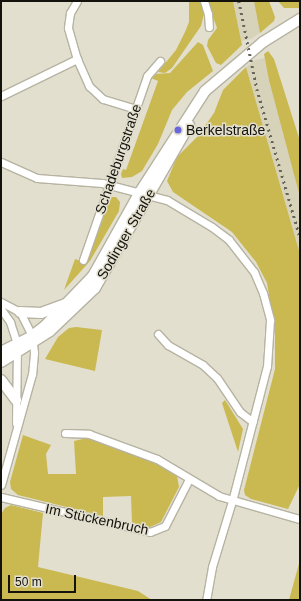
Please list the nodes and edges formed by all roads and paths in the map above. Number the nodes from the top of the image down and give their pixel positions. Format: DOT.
graph roads {
  1 [pos="77,1"];
  2 [pos="204,1"];
  3 [pos="300,19"];
  4 [pos="209,27"];
  5 [pos="77,59"];
  6 [pos="160,61"];
  7 [pos="1,96"];
  8 [pos="136,109"];
  9 [pos="1,162"];
  10 [pos="109,184"];
  11 [pos="144,193"];
  12 [pos="83,260"];
  13 [pos="1,302"];
  14 [pos="68,304"];
  15 [pos="1,309"];
  16 [pos="20,312"];
  17 [pos="158,334"];
  18 [pos="33,340"];
  19 [pos="17,349"];
  20 [pos="1,352"];
  21 [pos="1,362"];
  22 [pos="1,380"];
  23 [pos="16,400"];
  24 [pos="253,422"];
  25 [pos="16,425"];
  26 [pos="65,433"];
  27 [pos="189,479"];
  28 [pos="1,485"];
  29 [pos="1,497"];
  30 [pos="232,501"];
  31 [pos="300,519"];
  32 [pos="206,600"];
  1 -- 5 [label="street"];
  2 -- 4 [label="street"];
  3 -- 11 [label="main road, Sodinger Straße"];
  5 -- 7 [label="street"];
  5 -- 8 [label="street"];
  6 -- 8 [label="street, Schadeburgstraße"];
  8 -- 10 [label="street, Schadeburgstraße"];
  9 -- 10 [label="street"];
  10 -- 11 [label="street"];
  10 -- 12 [label="street, Schadeburgstraße"];
  11 -- 14 [label="main road, Sodinger Straße"];
  11 -- 18 [label="main road, Sodinger Straße"];
  11 -- 24 [label="street"];
  13 -- 16 [label="street"];
  14 -- 16 [label="main road"];
  14 -- 18 [label="main road, Sodinger Straße"];
  15 -- 19 [label="street"];
  16 -- 18 [label="street"];
  17 -- 24 [label="street"];
  18 -- 19 [label="main road, Sodinger Straße"];
  18 -- 25 [label="street"];
  19 -- 20 [label="main road, Sodinger Straße"];
  19 -- 21 [label="main road, Sodinger Straße"];
  19 -- 23 [label="street"];
  22 -- 23 [label="main road"];
  23 -- 25 [label="street"];
  24 -- 30 [label="street"];
  25 -- 28 [label="street"];
  26 -- 27 [label="street"];
  27 -- 29 [label="street, Im Stückenbruch"];
  27 -- 30 [label="street"];
  30 -- 31 [label="street"];
  30 -- 32 [label="street"];
}
